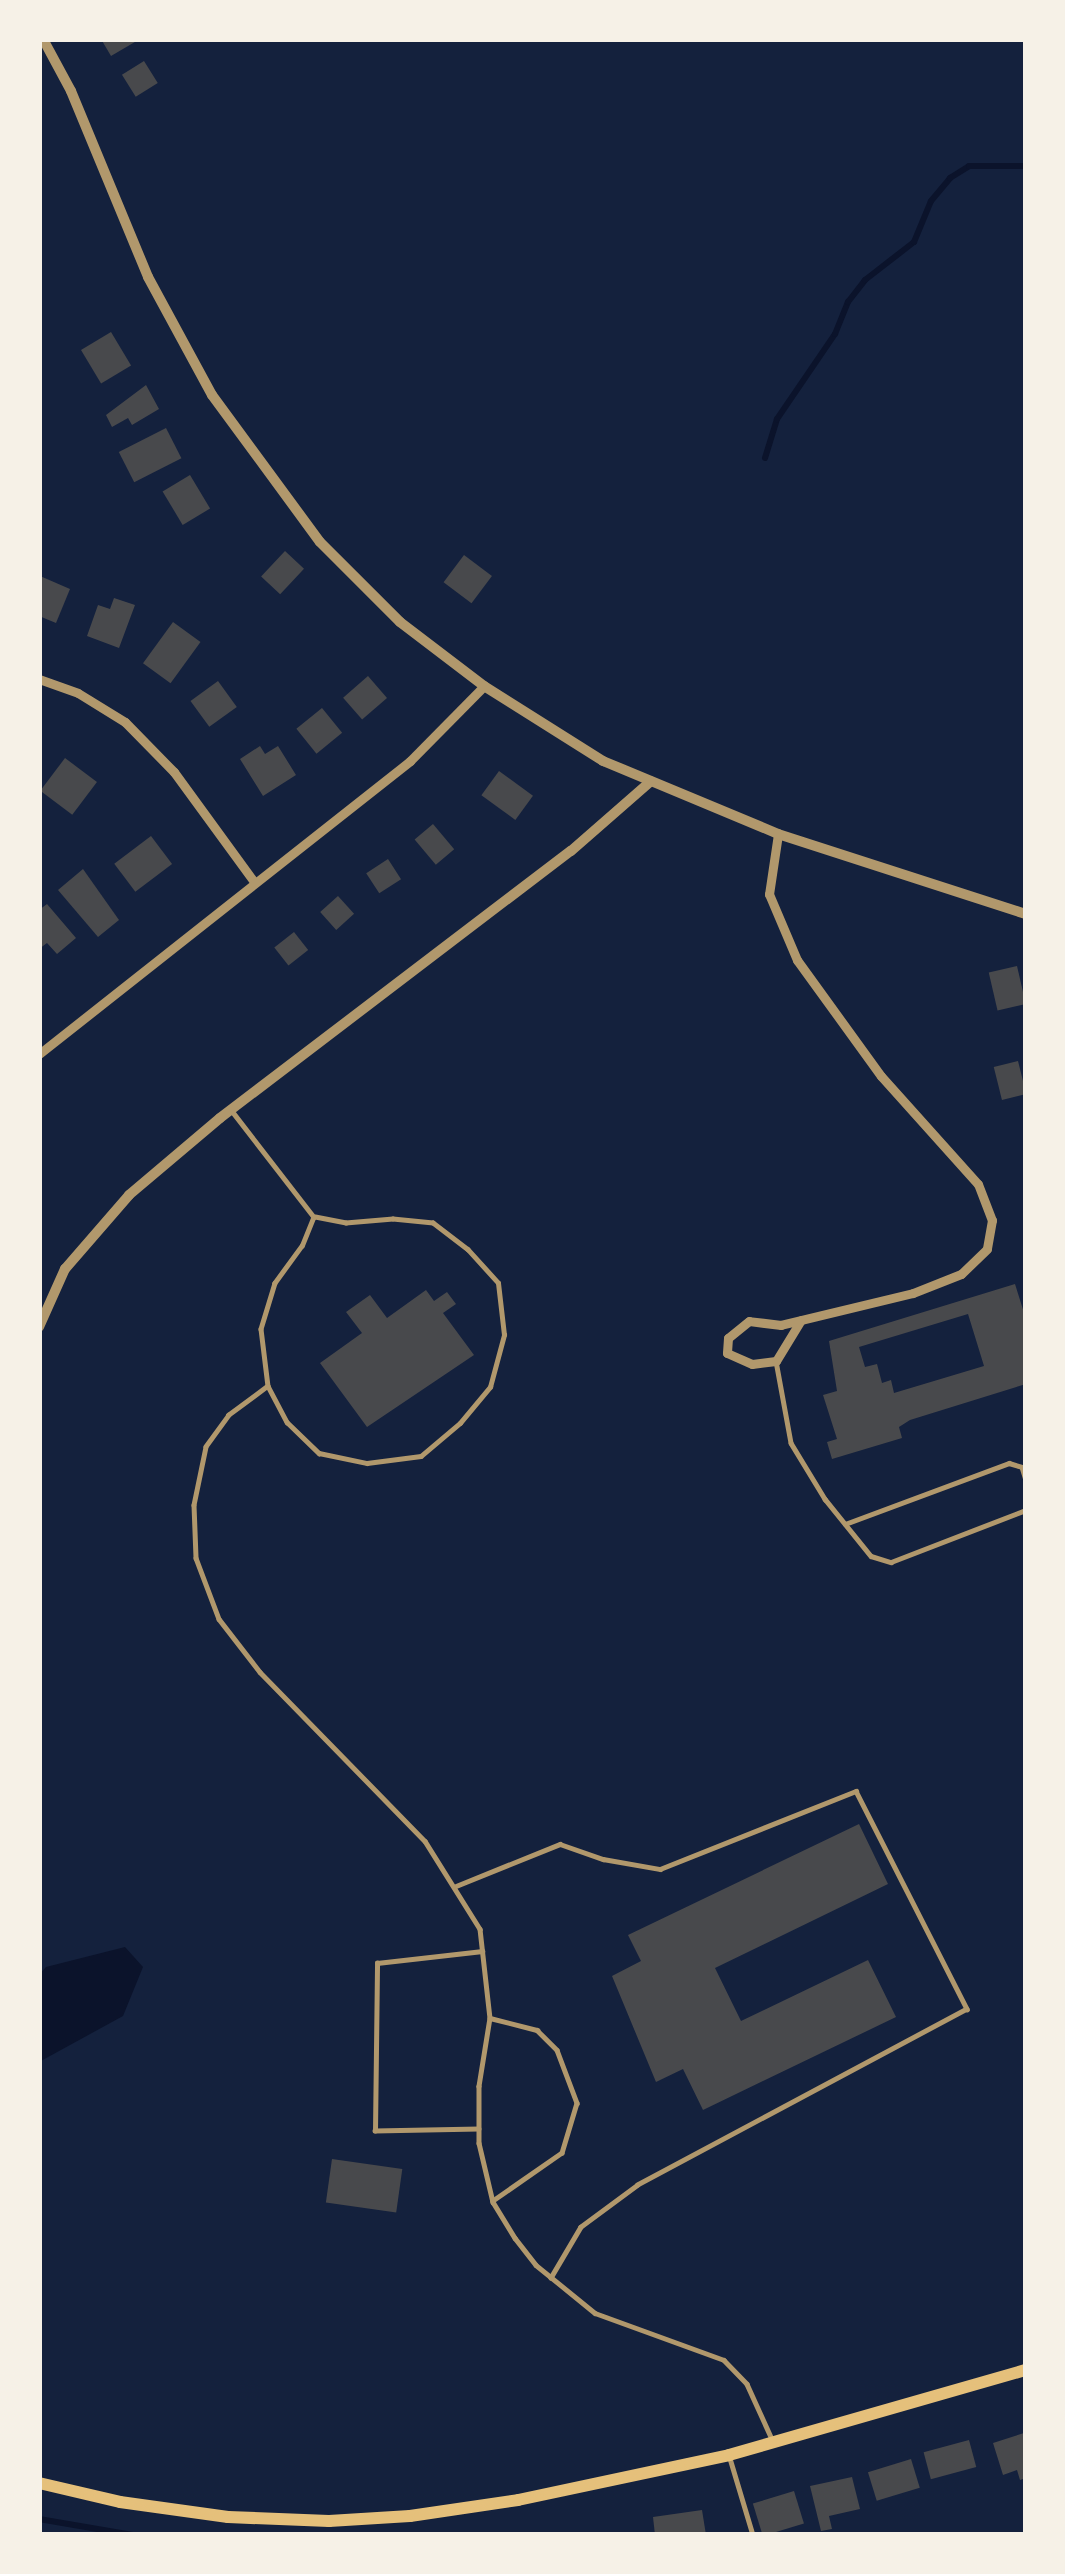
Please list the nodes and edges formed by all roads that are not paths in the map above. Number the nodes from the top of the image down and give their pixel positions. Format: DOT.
graph roads {
  1 [pos="43,39"];
  2 [pos="39,680"];
  3 [pos="484,686"];
  4 [pos="651,782"];
  5 [pos="778,833"];
  6 [pos="255,883"];
  7 [pos="1026,914"];
  8 [pos="39,1054"];
  9 [pos="232,1111"];
  10 [pos="314,1217"];
  11 [pos="801,1320"];
  12 [pos="39,1327"];
  13 [pos="776,1361"];
  14 [pos="268,1386"];
  15 [pos="1026,1480"];
  16 [pos="1026,1510"];
  17 [pos="845,1524"];
  18 [pos="456,1886"];
  19 [pos="482,1952"];
  20 [pos="490,2018"];
  21 [pos="479,2128"];
  22 [pos="493,2202"];
  23 [pos="551,2278"];
  24 [pos="1026,2370"];
  25 [pos="774,2444"];
  26 [pos="729,2455"];
  27 [pos="39,2483"];
  28 [pos="753,2535"];
  1 -- 3 [label="street"];
  2 -- 6 [label="street"];
  3 -- 4 [label="street"];
  3 -- 6 [label="street"];
  4 -- 5 [label="street"];
  4 -- 9 [label="street"];
  5 -- 7 [label="street"];
  5 -- 11 [label="street"];
  6 -- 8 [label="street"];
  9 -- 10 [label="lane"];
  9 -- 12 [label="street"];
  10 -- 14 [label="lane"];
  10 -- 14 [label="lane"];
  11 -- 13 [label="street"];
  11 -- 13 [label="street"];
  13 -- 17 [label="lane"];
  14 -- 18 [label="lane"];
  15 -- 17 [label="lane"];
  16 -- 17 [label="lane"];
  18 -- 19 [label="lane"];
  18 -- 23 [label="lane"];
  19 -- 20 [label="lane"];
  19 -- 21 [label="lane"];
  20 -- 21 [label="lane"];
  20 -- 22 [label="lane"];
  21 -- 22 [label="lane"];
  22 -- 23 [label="lane"];
  23 -- 25 [label="lane"];
  24 -- 25 [label="main road"];
  25 -- 26 [label="main road"];
  26 -- 27 [label="main road"];
  26 -- 28 [label="lane"];
}
